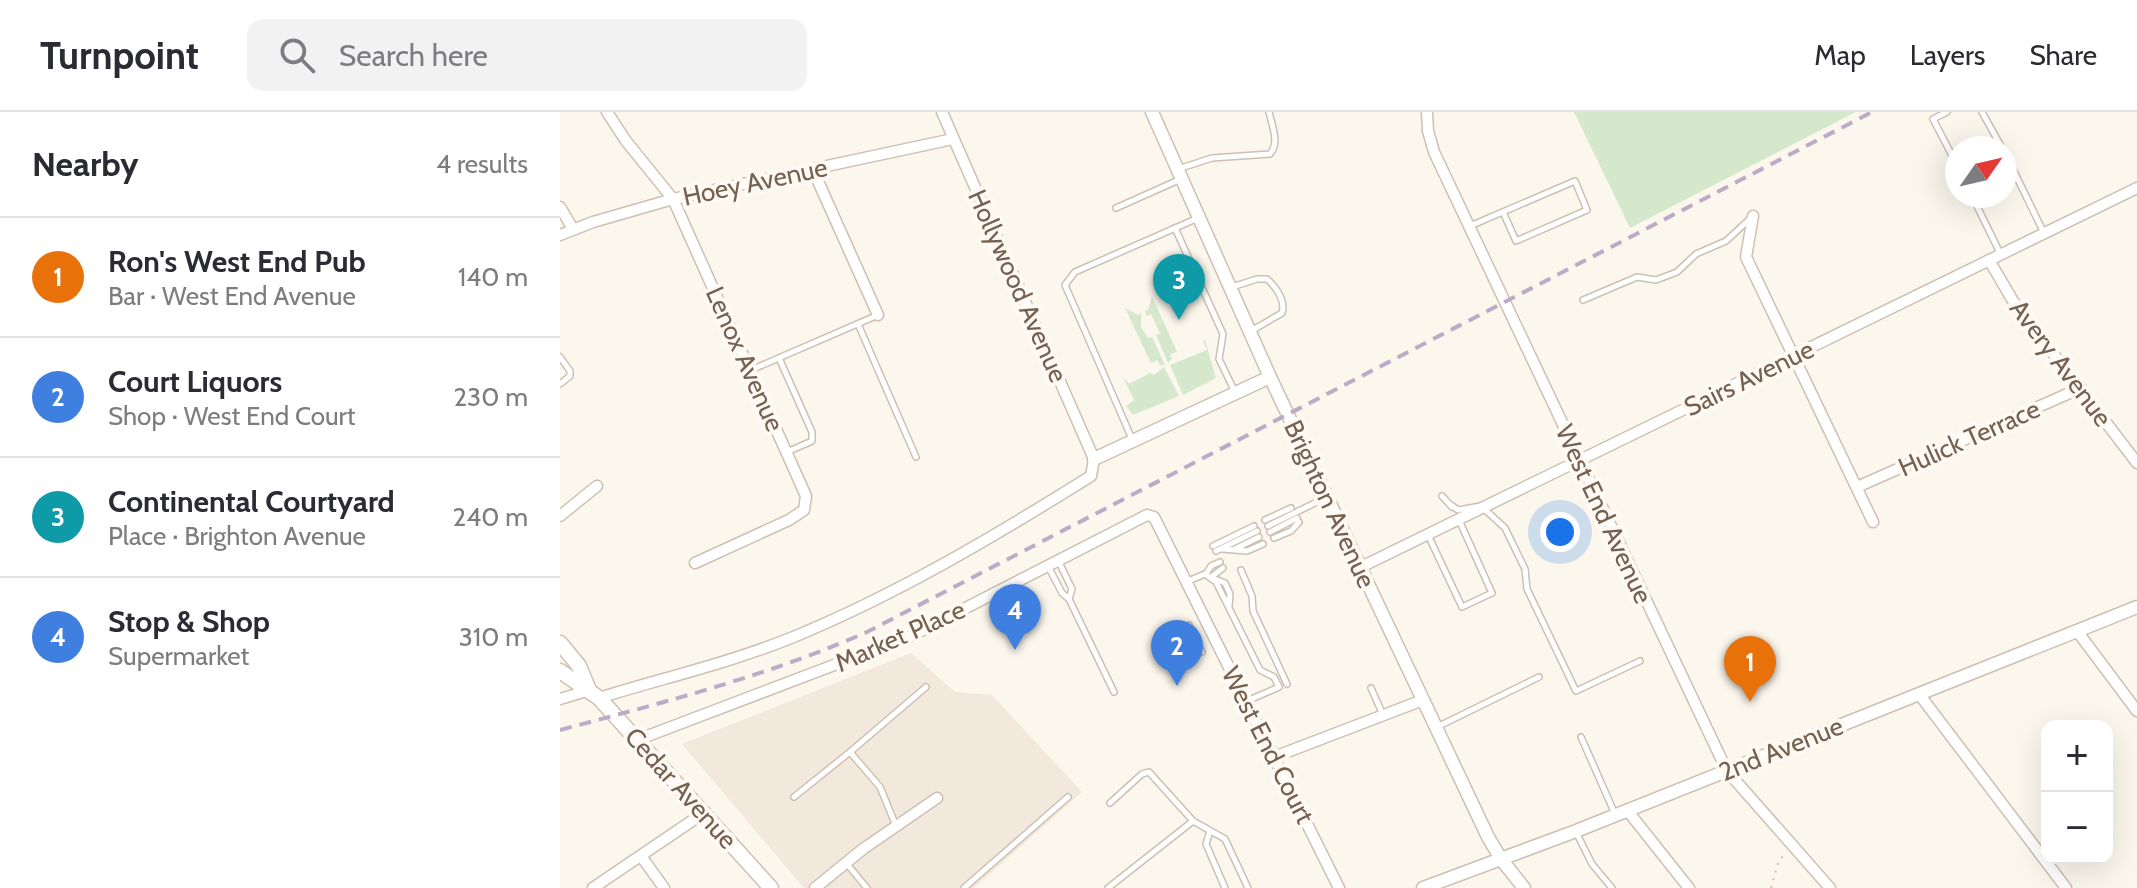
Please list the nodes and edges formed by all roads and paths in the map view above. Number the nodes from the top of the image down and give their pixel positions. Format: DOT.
graph roads {
  1 [pos="607,112"];
  2 [pos="942,112"];
  3 [pos="1152,112"];
  4 [pos="1269,112"];
  5 [pos="1427,112"];
  6 [pos="1947,112"];
  7 [pos="1982,112"];
  8 [pos="1996,136"];
  9 [pos="953,139"];
  10 [pos="1945,142"];
  11 [pos="813,170"];
  12 [pos="1180,174"];
  13 [pos="2017,177"];
  14 [pos="2137,188"];
  15 [pos="673,199"];
  16 [pos="560,207"];
  17 [pos="1116,208"];
  18 [pos="1978,208"];
  19 [pos="1503,212"];
  20 [pos="1753,216"];
  21 [pos="1199,217"];
  22 [pos="1469,227"];
  23 [pos="1175,228"];
  24 [pos="573,229"];
  25 [pos="2044,234"];
  26 [pos="560,235"];
  27 [pos="2001,255"];
  28 [pos="1989,260"];
  29 [pos="1231,288"];
  30 [pos="1583,300"];
  31 [pos="878,315"];
  32 [pos="858,324"];
  33 [pos="1250,332"];
  34 [pos="1795,356"];
  35 [pos="560,357"];
  36 [pos="779,358"];
  37 [pos="750,370"];
  38 [pos="1270,377"];
  39 [pos="560,384"];
  40 [pos="2081,388"];
  41 [pos="1235,392"];
  42 [pos="1132,440"];
  43 [pos="787,452"];
  44 [pos="916,457"];
  45 [pos="1094,459"];
  46 [pos="1579,460"];
  47 [pos="2137,463"];
  48 [pos="597,486"];
  49 [pos="1857,487"];
  50 [pos="1328,496"];
  51 [pos="1442,496"];
  52 [pos="1451,505"];
  53 [pos="1483,508"];
  54 [pos="1295,515"];
  55 [pos="560,516"];
  56 [pos="1154,517"];
  57 [pos="1458,519"];
  58 [pos="1873,522"];
  59 [pos="1268,526"];
  60 [pos="1428,534"];
  61 [pos="1274,538"];
  62 [pos="1263,544"];
  63 [pos="1234,550"];
  64 [pos="695,563"];
  65 [pos="1053,563"];
  66 [pos="1221,565"];
  67 [pos="1361,567"];
  68 [pos="1241,570"];
  69 [pos="1208,576"];
  70 [pos="1186,581"];
  71 [pos="1069,599"];
  72 [pos="2137,607"];
  73 [pos="1189,625"];
  74 [pos="2077,631"];
  75 [pos="560,643"];
  76 [pos="1202,652"];
  77 [pos="1640,661"];
  78 [pos="560,671"];
  79 [pos="1282,673"];
  80 [pos="1274,677"];
  81 [pos="1539,677"];
  82 [pos="1287,684"];
  83 [pos="926,687"];
  84 [pos="1371,688"];
  85 [pos="1114,692"];
  86 [pos="594,694"];
  87 [pos="1919,694"];
  88 [pos="560,699"];
  89 [pos="1423,700"];
  90 [pos="1246,702"];
  91 [pos="2137,711"];
  92 [pos="1383,715"];
  93 [pos="1436,727"];
  94 [pos="1581,737"];
  95 [pos="637,740"];
  96 [pos="850,752"];
  97 [pos="1274,757"];
  98 [pos="1727,771"];
  99 [pos="794,797"];
  100 [pos="1068,797"];
  101 [pos="937,798"];
  102 [pos="1110,803"];
  103 [pos="705,812"];
  104 [pos="1622,812"];
  105 [pos="1193,821"];
  106 [pos="896,826"];
  107 [pos="1210,831"];
  108 [pos="1576,831"];
  109 [pos="1793,846"];
  110 [pos="641,856"];
  111 [pos="1501,859"];
  112 [pos="846,863"];
  113 [pos="1450,883"];
  114 [pos="593,888"];
  115 [pos="664,888"];
  116 [pos="771,888"];
  117 [pos="815,888"];
  118 [pos="867,888"];
  119 [pos="964,888"];
  120 [pos="1108,888"];
  121 [pos="1225,888"];
  122 [pos="1248,888"];
  123 [pos="1339,888"];
  124 [pos="1423,888"];
  125 [pos="1524,888"];
  126 [pos="1612,888"];
  127 [pos="1689,888"];
  128 [pos="1771,888"];
  129 [pos="1830,888"];
  130 [pos="2066,888"];
  1 -- 15 [label="street, Lenox Avenue"];
  2 -- 9 [label="street, Hollywood Avenue"];
  3 -- 12 [label="street, Brighton Avenue"];
  4 -- 12 [label="lane"];
  5 -- 22 [label="street, West End Avenue"];
  6 -- 10 [label="lane"];
  7 -- 8 [label="lane"];
  9 -- 11 [label="street, Hoey Avenue"];
  9 -- 45 [label="street, Hollywood Avenue"];
  11 -- 15 [label="street, Hoey Avenue"];
  11 -- 31 [label="street"];
  12 -- 17 [label="lane"];
  12 -- 21 [label="street, Brighton Avenue"];
  13 -- 25 [label="lane"];
  14 -- 25 [label="street, Sairs Avenue"];
  15 -- 24 [label="street, Hoey Avenue"];
  15 -- 37 [label="street, Lenox Avenue"];
  16 -- 24 [label="street"];
  18 -- 27 [label="lane"];
  19 -- 19 [label="lane"];
  19 -- 22 [label="lane"];
  20 -- 30 [label="lane"];
  20 -- 34 [label="street"];
  21 -- 23 [label="lane"];
  21 -- 29 [label="street, Brighton Avenue"];
  22 -- 46 [label="street, West End Avenue"];
  23 -- 41 [label="lane"];
  23 -- 42 [label="lane"];
  24 -- 26 [label="street, Hoey Avenue"];
  25 -- 27 [label="street, Sairs Avenue"];
  27 -- 28 [label="street, Sairs Avenue"];
  28 -- 34 [label="street, Sairs Avenue"];
  28 -- 40 [label="street, Avery Avenue"];
  29 -- 33 [label="street, Brighton Avenue"];
  29 -- 33 [label="lane"];
  31 -- 32 [label="lane"];
  32 -- 36 [label="lane"];
  32 -- 44 [label="lane"];
  33 -- 38 [label="street, Brighton Avenue"];
  34 -- 46 [label="street, Sairs Avenue"];
  34 -- 49 [label="street"];
  35 -- 39 [label="lane"];
  36 -- 37 [label="lane"];
  36 -- 43 [label="lane"];
  37 -- 43 [label="street, Lenox Avenue"];
  38 -- 41 [label="street"];
  38 -- 50 [label="street, Brighton Avenue"];
  40 -- 47 [label="street, Avery Avenue"];
  40 -- 49 [label="street, Hulick Terrace"];
  41 -- 42 [label="street"];
  42 -- 45 [label="street"];
  43 -- 64 [label="street, Lenox Avenue"];
  45 -- 86 [label="street"];
  46 -- 53 [label="street, Sairs Avenue"];
  46 -- 98 [label="street, West End Avenue"];
  48 -- 55 [label="street"];
  49 -- 58 [label="street"];
  50 -- 54 [label="lane"];
  50 -- 67 [label="street, Brighton Avenue"];
  51 -- 52 [label="lane"];
  52 -- 53 [label="lane"];
  52 -- 57 [label="lane"];
  53 -- 57 [label="street, Sairs Avenue"];
  53 -- 77 [label="lane"];
  54 -- 59 [label="lane"];
  54 -- 61 [label="lane"];
  56 -- 65 [label="street, Market Place"];
  56 -- 70 [label="street, West End Court"];
  57 -- 60 [label="street, Sairs Avenue"];
  57 -- 60 [label="lane"];
  60 -- 67 [label="street, Sairs Avenue"];
  62 -- 63 [label="lane"];
  63 -- 63 [label="lane"];
  65 -- 71 [label="lane"];
  65 -- 71 [label="lane"];
  65 -- 95 [label="street, Market Place"];
  66 -- 69 [label="lane"];
  67 -- 89 [label="street, Brighton Avenue"];
  68 -- 79 [label="lane"];
  69 -- 70 [label="lane"];
  69 -- 80 [label="lane"];
  70 -- 90 [label="street, West End Court"];
  71 -- 85 [label="lane"];
  72 -- 74 [label="street, 2nd Avenue"];
  73 -- 76 [label="lane"];
  74 -- 87 [label="street, 2nd Avenue"];
  74 -- 91 [label="street"];
  75 -- 86 [label="main road, Cedar Avenue"];
  78 -- 86 [label="main road, Cedar Avenue"];
  79 -- 80 [label="lane"];
  79 -- 82 [label="lane"];
  80 -- 90 [label="lane"];
  81 -- 93 [label="lane"];
  83 -- 96 [label="lane"];
  84 -- 92 [label="lane"];
  86 -- 88 [label="street"];
  86 -- 95 [label="main road, Cedar Avenue"];
  87 -- 98 [label="street, 2nd Avenue"];
  87 -- 130 [label="street"];
  89 -- 92 [label="street"];
  89 -- 93 [label="street, Brighton Avenue"];
  90 -- 97 [label="street, West End Court"];
  92 -- 97 [label="street"];
  93 -- 111 [label="street, Brighton Avenue"];
  94 -- 104 [label="lane"];
  95 -- 103 [label="main road, Cedar Avenue"];
  96 -- 99 [label="lane"];
  96 -- 106 [label="lane"];
  97 -- 123 [label="street, West End Court"];
  98 -- 104 [label="street, 2nd Avenue"];
  98 -- 109 [label="street, West End Avenue"];
  100 -- 119 [label="lane"];
  101 -- 106 [label="street"];
  102 -- 105 [label="lane"];
  103 -- 110 [label="street"];
  103 -- 116 [label="main road, Cedar Avenue"];
  104 -- 108 [label="street, 2nd Avenue"];
  104 -- 127 [label="street"];
  105 -- 107 [label="lane"];
  105 -- 120 [label="lane"];
  106 -- 112 [label="street"];
  107 -- 121 [label="lane"];
  107 -- 122 [label="lane"];
  108 -- 111 [label="street, 2nd Avenue"];
  108 -- 126 [label="lane"];
  109 -- 128 [label="path"];
  109 -- 129 [label="street, West End Avenue"];
  110 -- 114 [label="street"];
  110 -- 115 [label="street"];
  111 -- 113 [label="street, 2nd Avenue"];
  111 -- 125 [label="street, Brighton Avenue"];
  112 -- 117 [label="street"];
  112 -- 118 [label="lane"];
  113 -- 124 [label="street, 2nd Avenue"];
}
